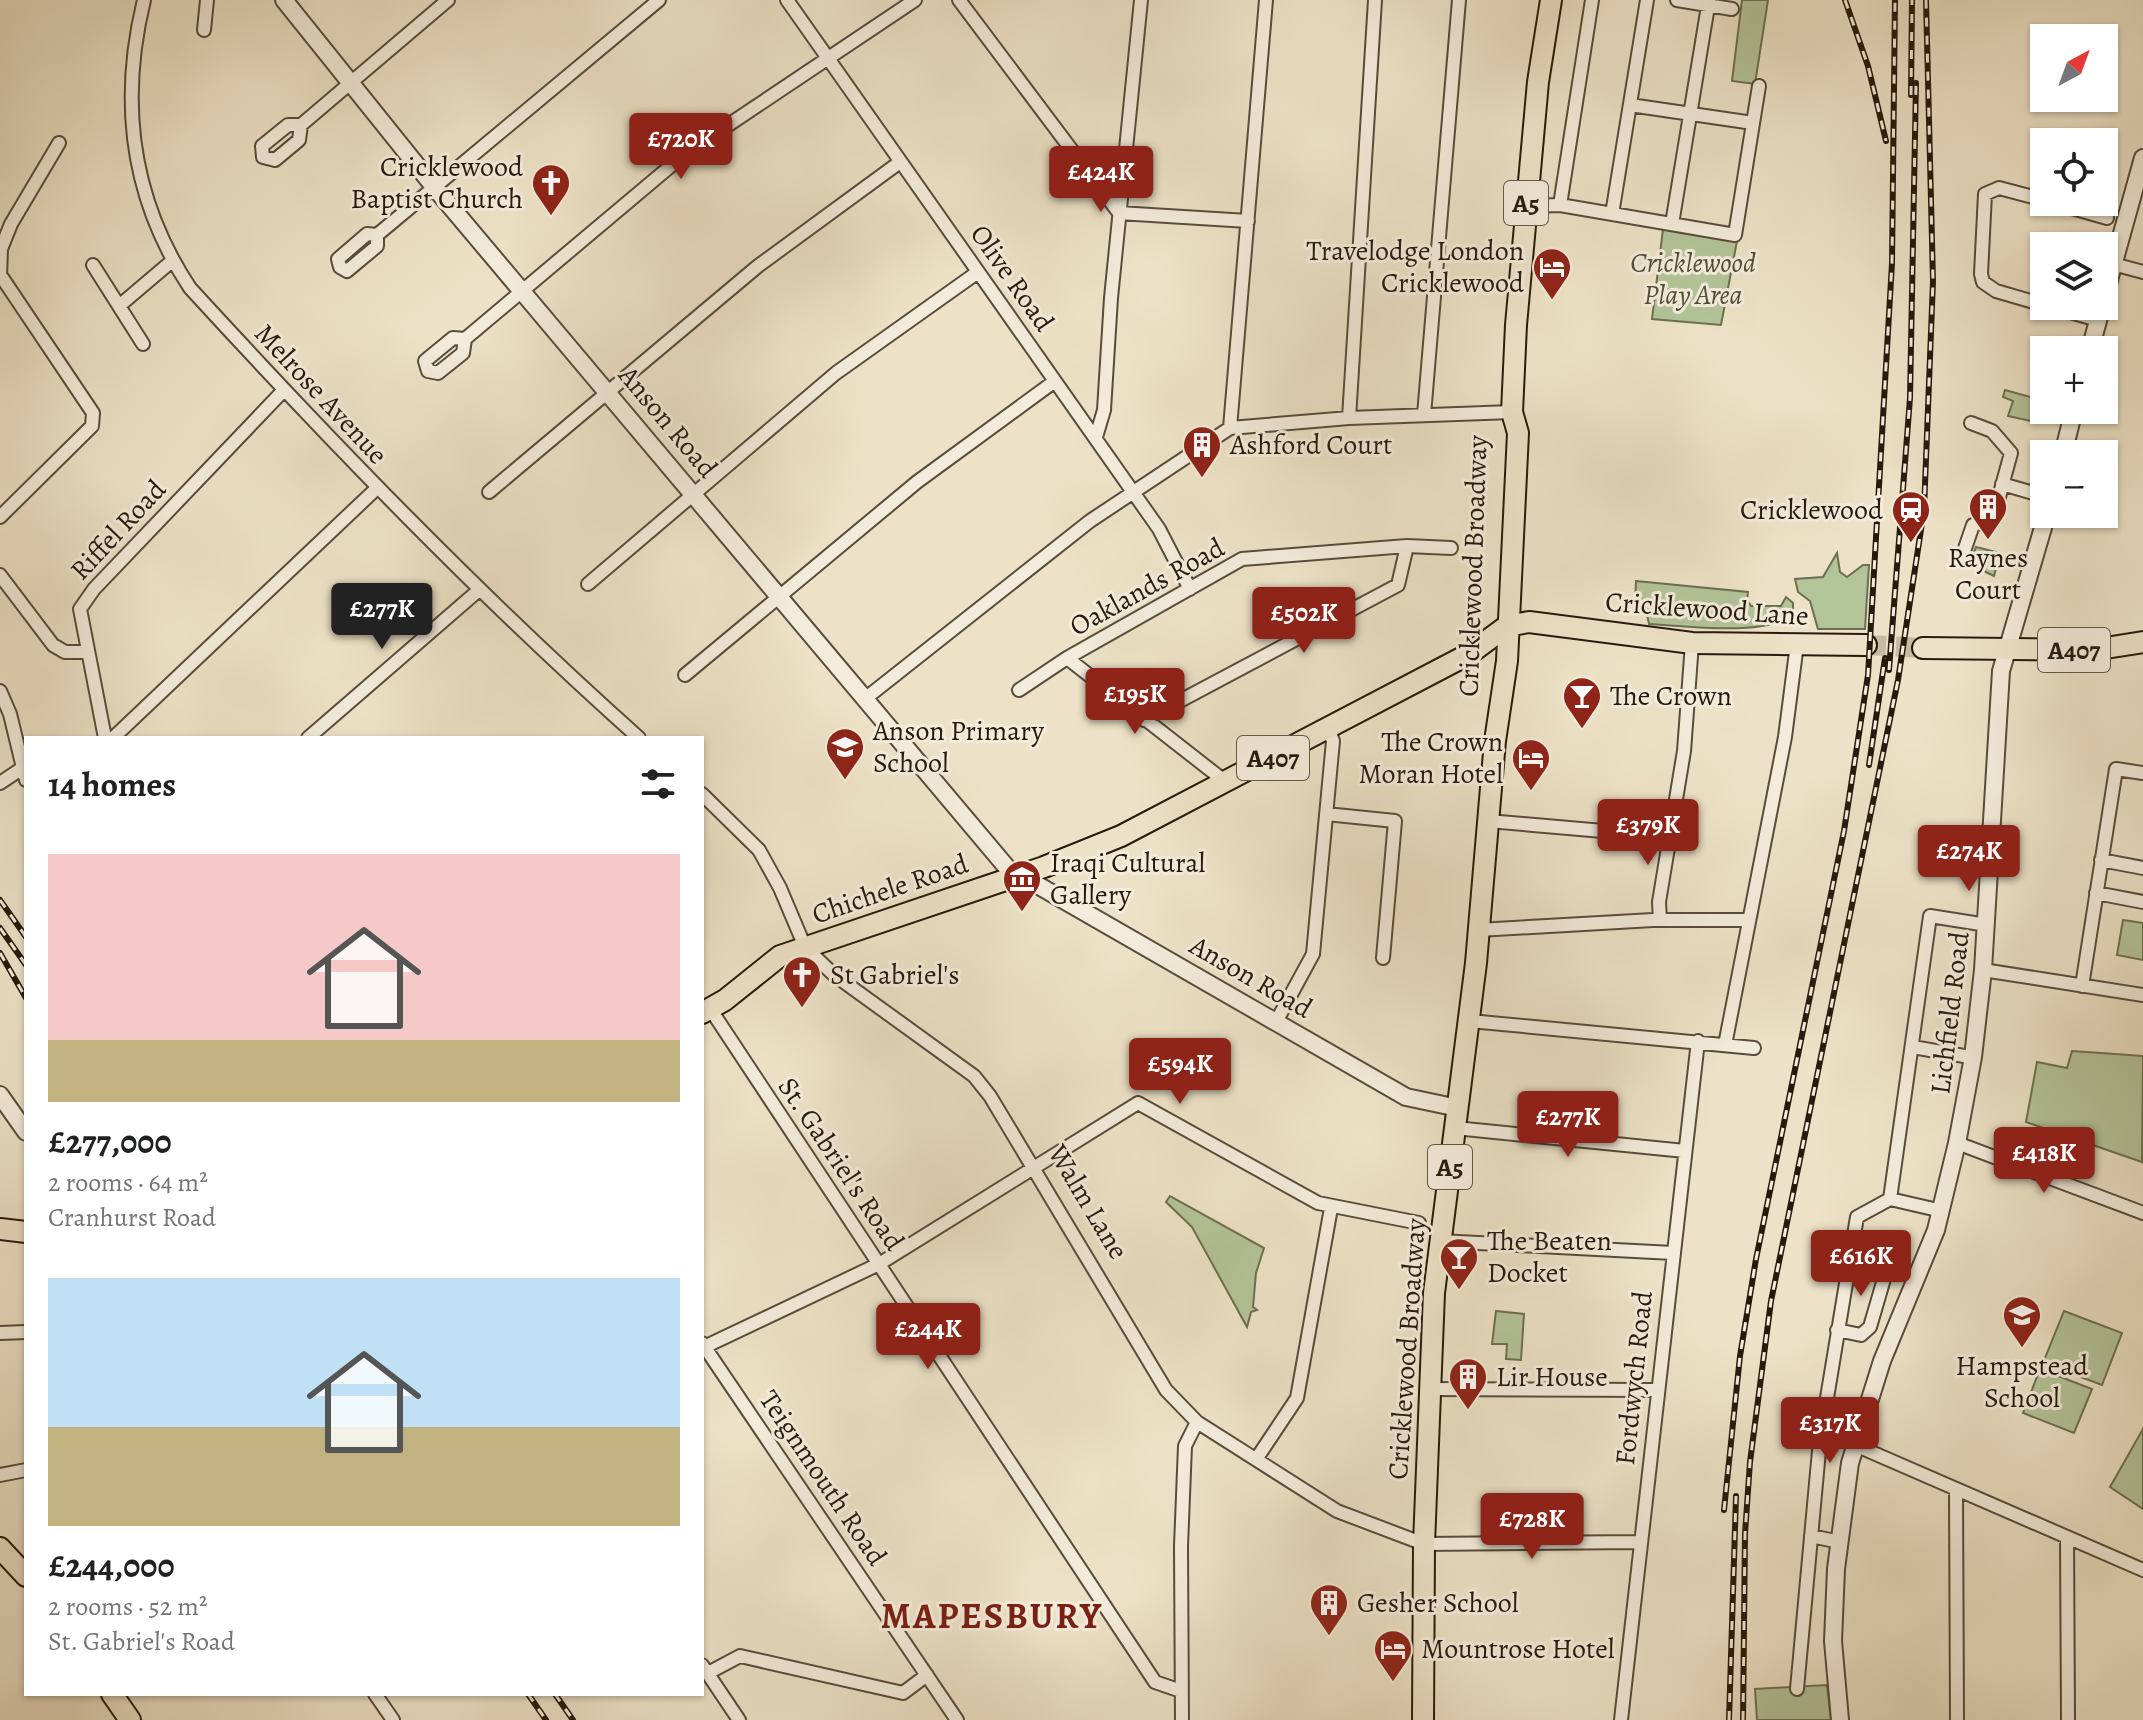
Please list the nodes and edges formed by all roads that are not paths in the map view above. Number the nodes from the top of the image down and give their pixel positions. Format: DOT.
graph roads {
  1 [pos="144,0"];
  2 [pos="207,0"];
  3 [pos="284,0"];
  4 [pos="448,0"];
  5 [pos="659,0"];
  6 [pos="787,0"];
  7 [pos="915,0"];
  8 [pos="959,0"];
  9 [pos="1141,0"];
  10 [pos="1266,0"];
  11 [pos="1375,0"];
  12 [pos="1459,0"];
  13 [pos="1551,0"];
  14 [pos="1592,0"];
  15 [pos="1647,0"];
  16 [pos="1677,0"];
  17 [pos="1709,3"];
  18 [pos="1732,9"];
  19 [pos="204,30"];
  20 [pos="827,56"];
  21 [pos="350,84"];
  22 [pos="1759,86"];
  23 [pos="1630,105"];
  24 [pos="1689,114"];
  25 [pos="1753,123"];
  26 [pos="301,125"];
  27 [pos="59,143"];
  28 [pos="2143,158"];
  29 [pos="900,162"];
  30 [pos="435,188"];
  31 [pos="2030,196"];
  32 [pos="1560,205"];
  33 [pos="1526,206"];
  34 [pos="1119,213"];
  35 [pos="1612,214"];
  36 [pos="2100,216"];
  37 [pos="2107,218"];
  38 [pos="1248,221"];
  39 [pos="1672,224"];
  40 [pos="377,235"];
  41 [pos="2118,246"];
  42 [pos="172,261"];
  43 [pos="93,265"];
  44 [pos="2118,265"];
  45 [pos="978,272"];
  46 [pos="2143,272"];
  47 [pos="0,277"];
  48 [pos="523,291"];
  49 [pos="2030,300"];
  50 [pos="119,306"];
  51 [pos="465,339"];
  52 [pos="143,344"];
  53 [pos="1055,381"];
  54 [pos="284,390"];
  55 [pos="607,392"];
  56 [pos="1512,412"];
  57 [pos="1424,415"];
  58 [pos="1349,418"];
  59 [pos="1971,423"];
  60 [pos="1230,428"];
  61 [pos="1096,437"];
  62 [pos="2002,484"];
  63 [pos="377,488"];
  64 [pos="489,492"];
  65 [pos="1134,492"];
  66 [pos="2030,492"];
  67 [pos="693,493"];
  68 [pos="0,517"];
  69 [pos="2043,528"];
  70 [pos="1407,546"];
  71 [pos="1451,548"];
  72 [pos="1961,560"];
  73 [pos="0,575"];
  74 [pos="588,584"];
  75 [pos="1190,589"];
  76 [pos="479,590"];
  77 [pos="779,595"];
  78 [pos="1500,639"];
  79 [pos="2143,642"];
  80 [pos="1692,643"];
  81 [pos="1866,645"];
  82 [pos="1923,648"];
  83 [pos="2005,650"];
  84 [pos="86,652"];
  85 [pos="1796,653"];
  86 [pos="1067,658"];
  87 [pos="685,675"];
  88 [pos="1019,690"];
  89 [pos="0,691"];
  90 [pos="866,698"];
  91 [pos="1144,720"];
  92 [pos="1328,728"];
  93 [pos="105,736"];
  94 [pos="115,736"];
  95 [pos="310,736"];
  96 [pos="637,736"];
  97 [pos="2143,773"];
  98 [pos="24,775"];
  99 [pos="0,783"];
  100 [pos="1227,783"];
  101 [pos="704,796"];
  102 [pos="1326,814"];
  103 [pos="1488,821"];
  104 [pos="1672,837"];
  105 [pos="2101,860"];
  106 [pos="2143,868"];
  107 [pos="1021,874"];
  108 [pos="2096,893"];
  109 [pos="2143,902"];
  110 [pos="1660,920"];
  111 [pos="1749,920"];
  112 [pos="1987,925"];
  113 [pos="1489,929"];
  114 [pos="805,947"];
  115 [pos="1383,958"];
  116 [pos="1983,970"];
  117 [pos="2082,986"];
  118 [pos="2143,995"];
  119 [pos="706,1012"];
  120 [pos="1470,1021"];
  121 [pos="1276,1022"];
  122 [pos="1698,1041"];
  123 [pos="1725,1045"];
  124 [pos="1913,1047"];
  125 [pos="1754,1048"];
  126 [pos="1964,1056"];
  127 [pos="0,1097"];
  128 [pos="1457,1118"];
  129 [pos="24,1129"];
  130 [pos="1957,1143"];
  131 [pos="1685,1151"];
  132 [pos="1035,1166"];
  133 [pos="1890,1199"];
  134 [pos="1331,1208"];
  135 [pos="1942,1211"];
  136 [pos="2143,1213"];
  137 [pos="1419,1223"];
  138 [pos="0,1229"];
  139 [pos="24,1232"];
  140 [pos="1440,1241"];
  141 [pos="1673,1253"];
  142 [pos="1849,1263"];
  143 [pos="879,1264"];
  144 [pos="1837,1330"];
  145 [pos="24,1332"];
  146 [pos="0,1333"];
  147 [pos="704,1346"];
  148 [pos="704,1347"];
  149 [pos="1428,1389"];
  150 [pos="1656,1390"];
  151 [pos="1197,1422"];
  152 [pos="1855,1445"];
  153 [pos="1257,1458"];
  154 [pos="24,1470"];
  155 [pos="0,1475"];
  156 [pos="1956,1489"];
  157 [pos="1811,1536"];
  158 [pos="2067,1537"];
  159 [pos="1640,1542"];
  160 [pos="1840,1542"];
  161 [pos="1424,1544"];
  162 [pos="0,1548"];
  163 [pos="2143,1570"];
  164 [pos="24,1574"];
  165 [pos="705,1669"];
  166 [pos="927,1675"];
  167 [pos="1797,1689"];
  168 [pos="1181,1691"];
  169 [pos="113,1696"];
  170 [pos="376,1696"];
  171 [pos="130,1720"];
  172 [pos="393,1720"];
  173 [pos="739,1720"];
  174 [pos="957,1720"];
  175 [pos="1182,1720"];
  176 [pos="1423,1720"];
  177 [pos="1621,1720"];
  178 [pos="1840,1720"];
  179 [pos="1957,1720"];
  180 [pos="2068,1720"];
  1 -- 42 [label="street, Melrose Avenue"];
  2 -- 19 [label="street"];
  3 -- 21 [label="street, Anson Road"];
  4 -- 21 [label="street"];
  5 -- 30 [label="street"];
  6 -- 20 [label="street, Olive Road"];
  7 -- 20 [label="street"];
  8 -- 34 [label="street"];
  9 -- 34 [label="street"];
  10 -- 38 [label="street"];
  11 -- 58 [label="street"];
  12 -- 57 [label="street"];
  13 -- 33 [label="main road, Cricklewood Broadway / A5"];
  14 -- 32 [label="street"];
  15 -- 23 [label="street"];
  16 -- 17 [label="street"];
  17 -- 18 [label="street"];
  17 -- 24 [label="street"];
  20 -- 29 [label="street, Olive Road"];
  20 -- 48 [label="street"];
  21 -- 26 [label="street"];
  21 -- 30 [label="street, Anson Road"];
  22 -- 25 [label="street"];
  23 -- 24 [label="street"];
  23 -- 35 [label="street"];
  24 -- 25 [label="street"];
  24 -- 39 [label="street"];
  25 -- 39 [label="street"];
  27 -- 47 [label="street"];
  28 -- 41 [label="street"];
  29 -- 45 [label="street, Olive Road"];
  29 -- 55 [label="street"];
  30 -- 40 [label="street"];
  30 -- 48 [label="street, Anson Road"];
  31 -- 49 [label="street"];
  32 -- 33 [label="street"];
  32 -- 35 [label="street"];
  33 -- 56 [label="main road, Cricklewood Broadway / A5"];
  34 -- 38 [label="street"];
  34 -- 61 [label="street"];
  35 -- 39 [label="street"];
  36 -- 37 [label="street"];
  38 -- 60 [label="street"];
  42 -- 50 [label="street"];
  42 -- 54 [label="street, Melrose Avenue"];
  43 -- 50 [label="street"];
  44 -- 46 [label="street"];
  45 -- 53 [label="street, Olive Road"];
  45 -- 67 [label="street"];
  47 -- 68 [label="street"];
  48 -- 51 [label="street"];
  48 -- 55 [label="street, Anson Road"];
  50 -- 52 [label="street"];
  53 -- 61 [label="street, Olive Road"];
  53 -- 77 [label="street"];
  54 -- 63 [label="street, Melrose Avenue"];
  54 -- 84 [label="street, Riffel Road"];
  55 -- 64 [label="street"];
  55 -- 67 [label="street, Anson Road"];
  56 -- 57 [label="street"];
  56 -- 78 [label="main road, Cricklewood Broadway / A5"];
  57 -- 58 [label="street"];
  58 -- 60 [label="street"];
  59 -- 62 [label="street"];
  60 -- 65 [label="street"];
  61 -- 65 [label="street, Olive Road"];
  62 -- 66 [label="street"];
  62 -- 72 [label="street"];
  63 -- 76 [label="street, Melrose Avenue"];
  63 -- 94 [label="street"];
  65 -- 75 [label="street, Olive Road"];
  65 -- 90 [label="street"];
  67 -- 74 [label="street"];
  67 -- 77 [label="street, Anson Road"];
  69 -- 83 [label="street, Lichfield Road"];
  70 -- 71 [label="street, Oaklands Road"];
  70 -- 75 [label="street, Oaklands Road"];
  70 -- 91 [label="street"];
  73 -- 84 [label="street"];
  75 -- 86 [label="street, Oaklands Road"];
  76 -- 95 [label="street"];
  76 -- 96 [label="street, Melrose Avenue"];
  77 -- 87 [label="street"];
  77 -- 90 [label="street, Anson Road"];
  78 -- 80 [label="main road, Cricklewood Lane / A407"];
  78 -- 92 [label="main road, Chichele Road / A407"];
  78 -- 103 [label="main road, Cricklewood Broadway / A5"];
  79 -- 83 [label="main road, A407"];
  80 -- 85 [label="main road, Cricklewood Lane / A407"];
  80 -- 104 [label="street"];
  81 -- 85 [label="main road, Cricklewood Lane / A407"];
  82 -- 83 [label="main road, A407"];
  83 -- 112 [label="street, Lichfield Road"];
  84 -- 93 [label="street, Riffel Road"];
  85 -- 111 [label="street"];
  86 -- 88 [label="street, Oaklands Road"];
  86 -- 91 [label="street"];
  89 -- 98 [label="street"];
  90 -- 107 [label="street, Anson Road"];
  91 -- 100 [label="street"];
  92 -- 100 [label="main road, Chichele Road / A407"];
  92 -- 102 [label="street"];
  97 -- 105 [label="street"];
  98 -- 99 [label="street"];
  100 -- 107 [label="main road, Chichele Road / A407"];
  101 -- 114 [label="street"];
  102 -- 115 [label="street"];
  102 -- 121 [label="street"];
  103 -- 104 [label="street"];
  103 -- 113 [label="main road, Cricklewood Broadway / A5"];
  104 -- 110 [label="street"];
  105 -- 106 [label="street"];
  105 -- 108 [label="street"];
  107 -- 114 [label="main road, Chichele Road / A407"];
  107 -- 121 [label="street, Anson Road"];
  108 -- 109 [label="street"];
  108 -- 117 [label="street"];
  110 -- 111 [label="street"];
  110 -- 113 [label="street"];
  111 -- 123 [label="street"];
  112 -- 116 [label="street, Lichfield Road"];
  112 -- 124 [label="street"];
  113 -- 120 [label="main road, Cricklewood Broadway / A5"];
  114 -- 119 [label="main road, A407"];
  114 -- 132 [label="street, Walm Lane"];
  116 -- 117 [label="street"];
  116 -- 130 [label="street, Lichfield Road"];
  117 -- 118 [label="street"];
  119 -- 143 [label="street, St. Gabriel's Road"];
  120 -- 122 [label="street"];
  120 -- 128 [label="main road, Cricklewood Broadway / A5"];
  121 -- 128 [label="street, Anson Road"];
  122 -- 123 [label="street"];
  122 -- 131 [label="street, Fordwych Road"];
  123 -- 125 [label="street"];
  124 -- 126 [label="street"];
  124 -- 133 [label="street"];
  127 -- 129 [label="street"];
  128 -- 131 [label="street"];
  128 -- 140 [label="main road, Cricklewood Broadway / A5"];
  130 -- 135 [label="street, Lichfield Road"];
  130 -- 136 [label="street"];
  131 -- 141 [label="street, Fordwych Road"];
  132 -- 134 [label="street"];
  132 -- 143 [label="street"];
  132 -- 151 [label="street, Walm Lane"];
  133 -- 135 [label="street"];
  133 -- 142 [label="street"];
  134 -- 137 [label="street"];
  134 -- 153 [label="street"];
  135 -- 152 [label="street, Lichfield Road"];
  138 -- 139 [label="main road"];
  140 -- 141 [label="street"];
  140 -- 149 [label="main road, Cricklewood Broadway / A5"];
  141 -- 150 [label="street, Fordwych Road"];
  142 -- 144 [label="street"];
  142 -- 144 [label="street"];
  143 -- 147 [label="street"];
  143 -- 168 [label="street, St. Gabriel's Road"];
  144 -- 157 [label="street"];
  145 -- 146 [label="street"];
  148 -- 166 [label="street, Teignmouth Road"];
  149 -- 150 [label="street"];
  149 -- 161 [label="main road, Cricklewood Broadway / A5"];
  150 -- 159 [label="street, Fordwych Road"];
  151 -- 153 [label="street, Walm Lane"];
  151 -- 168 [label="street"];
  152 -- 156 [label="street"];
  152 -- 160 [label="street, Lichfield Road"];
  153 -- 161 [label="street, Walm Lane"];
  154 -- 155 [label="street"];
  156 -- 158 [label="street"];
  156 -- 179 [label="street"];
  157 -- 160 [label="street"];
  157 -- 167 [label="street"];
  158 -- 163 [label="street"];
  158 -- 180 [label="street"];
  159 -- 161 [label="street"];
  159 -- 177 [label="street, Fordwych Road"];
  160 -- 178 [label="street, Lichfield Road"];
  161 -- 176 [label="main road, Cricklewood Broadway / A5"];
  162 -- 164 [label="main road"];
  165 -- 166 [label="street"];
  165 -- 173 [label="street"];
  166 -- 174 [label="street, Teignmouth Road"];
  168 -- 175 [label="street"];
  169 -- 171 [label="main road"];
  170 -- 172 [label="street"];
}
